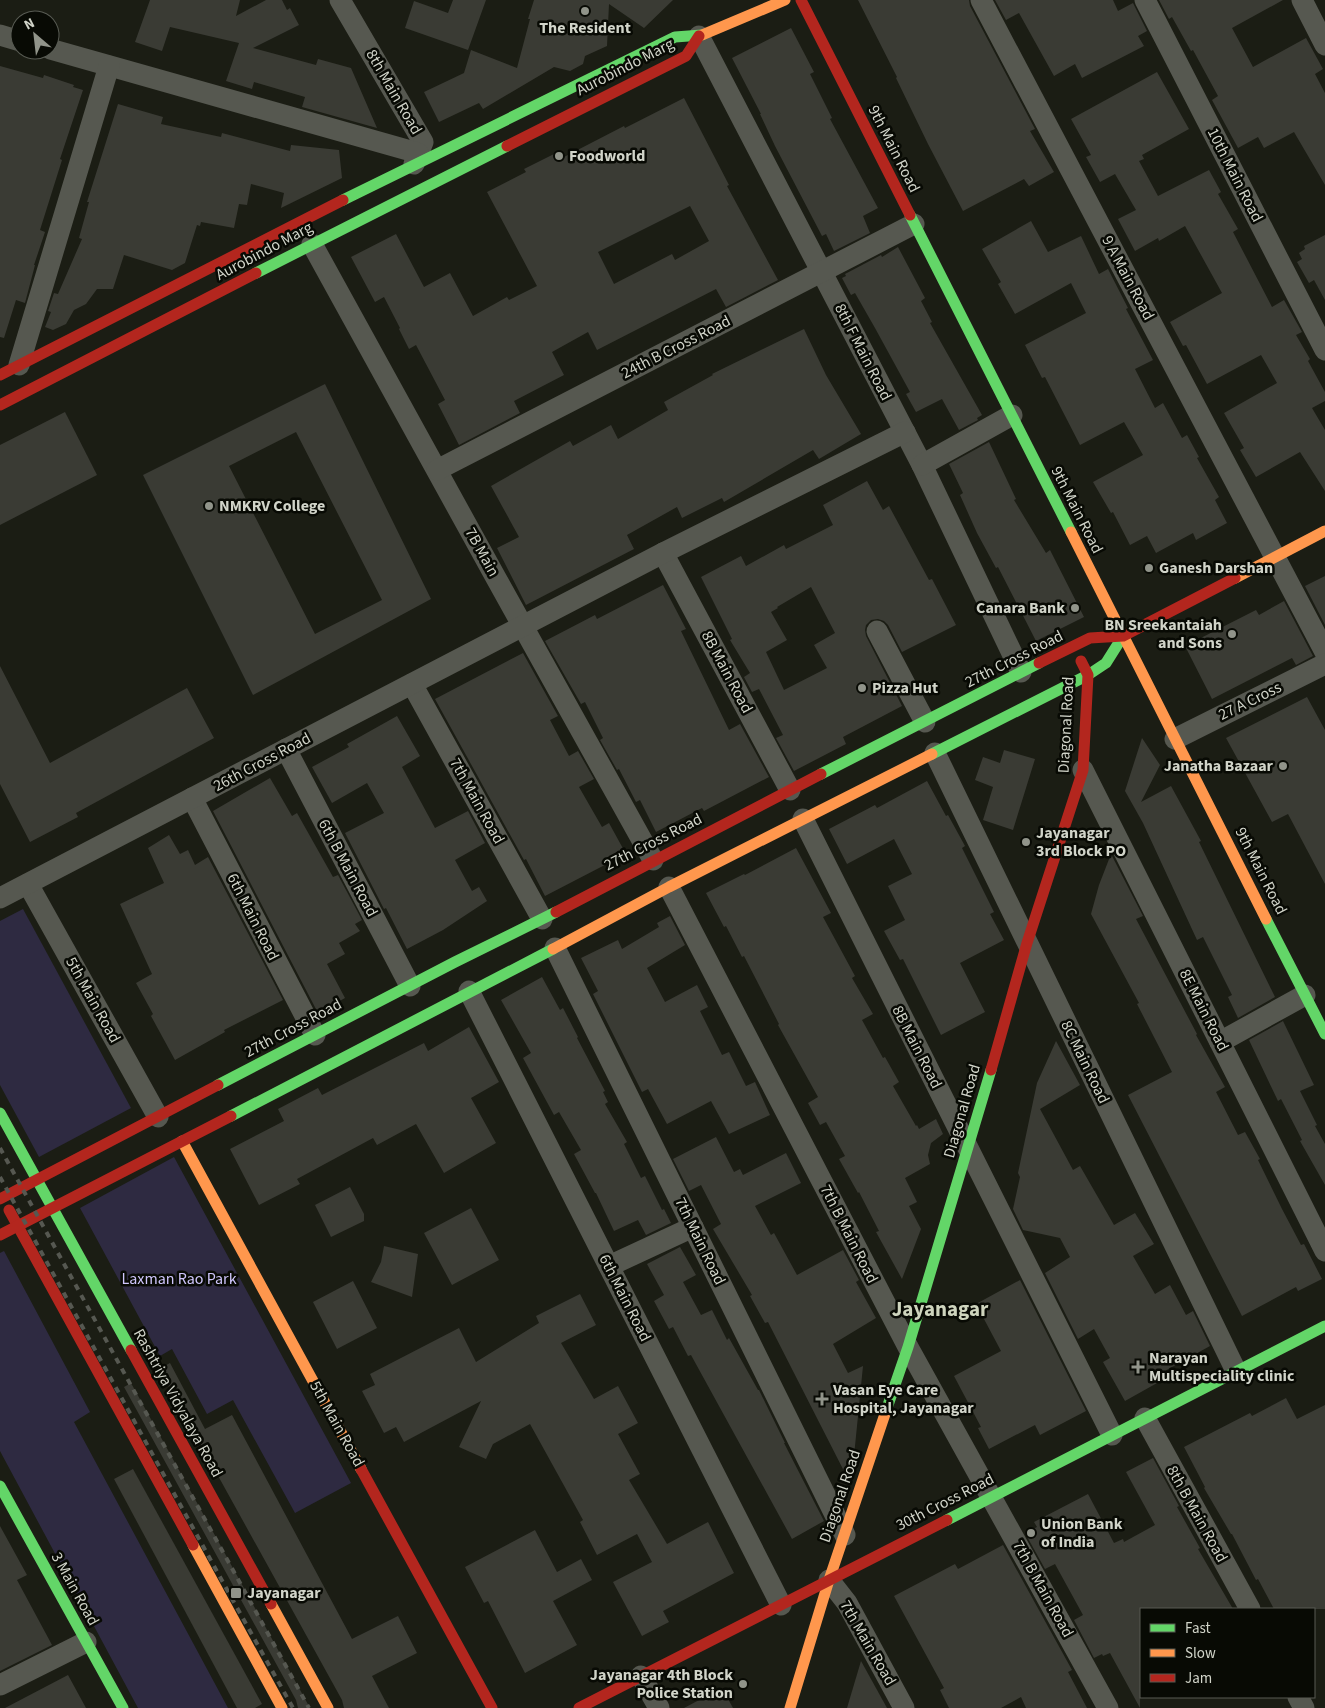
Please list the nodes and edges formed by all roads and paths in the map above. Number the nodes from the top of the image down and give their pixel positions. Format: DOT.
graph roads {
  1 [pos="340,0"];
  2 [pos="785,0"];
  3 [pos="801,0"];
  4 [pos="981,0"];
  5 [pos="1145,0"];
  6 [pos="1302,0"];
  7 [pos="699,36"];
  8 [pos="1325,45"];
  9 [pos="60,52"];
  10 [pos="109,66"];
  11 [pos="416,158"];
  12 [pos="425,187"];
  13 [pos="914,224"];
  14 [pos="312,244"];
  15 [pos="822,272"];
  16 [pos="1325,350"];
  17 [pos="19,365"];
  18 [pos="0,375"];
  19 [pos="0,405"];
  20 [pos="1012,416"];
  21 [pos="905,432"];
  22 [pos="922,465"];
  23 [pos="437,470"];
  24 [pos="1325,531"];
  25 [pos="663,553"];
  26 [pos="1274,557"];
  27 [pos="523,626"];
  28 [pos="877,631"];
  29 [pos="1123,636"];
  30 [pos="1074,646"];
  31 [pos="1325,652"];
  32 [pos="1325,664"];
  33 [pos="1021,672"];
  34 [pos="1088,675"];
  35 [pos="412,684"];
  36 [pos="925,722"];
  37 [pos="1175,739"];
  38 [pos="286,749"];
  39 [pos="935,753"];
  40 [pos="1083,770"];
  41 [pos="790,790"];
  42 [pos="192,798"];
  43 [pos="803,819"];
  44 [pos="653,860"];
  45 [pos="28,884"];
  46 [pos="669,887"];
  47 [pos="0,898"];
  48 [pos="542,919"];
  49 [pos="1027,943"];
  50 [pos="555,948"];
  51 [pos="410,986"];
  52 [pos="469,991"];
  53 [pos="1305,995"];
  54 [pos="1325,1034"];
  55 [pos="315,1035"];
  56 [pos="1220,1042"];
  57 [pos="0,1113"];
  58 [pos="158,1117"];
  59 [pos="182,1141"];
  60 [pos="968,1149"];
  61 [pos="37,1180"];
  62 [pos="1,1196"];
  63 [pos="52,1208"];
  64 [pos="18,1226"];
  65 [pos="692,1227"];
  66 [pos="0,1235"];
  67 [pos="1325,1251"];
  68 [pos="609,1266"];
  69 [pos="1325,1326"];
  70 [pos="908,1347"];
  71 [pos="1236,1371"];
  72 [pos="1145,1418"];
  73 [pos="1112,1435"];
  74 [pos="991,1497"];
  75 [pos="3,1498"];
  76 [pos="845,1534"];
  77 [pos="829,1580"];
  78 [pos="781,1605"];
  79 [pos="1249,1608"];
  80 [pos="86,1642"];
  81 [pos="641,1676"];
  82 [pos="0,1685"];
  83 [pos="124,1708"];
  84 [pos="282,1708"];
  85 [pos="328,1708"];
  86 [pos="492,1708"];
  87 [pos="579,1708"];
  88 [pos="659,1708"];
  89 [pos="790,1708"];
  90 [pos="904,1708"];
  91 [pos="1108,1708"];
  1 -- 11 [label="street, 8th Main Road"];
  2 -- 7 [label="street"];
  3 -- 13 [label="street, 9th Main Road"];
  4 -- 26 [label="street, 9 A Main Road"];
  5 -- 16 [label="street, 10th Main Road"];
  6 -- 8 [label="street"];
  7 -- 11 [label="street, Aurobindo Marg"];
  7 -- 12 [label="street, Aurobindo Marg"];
  7 -- 15 [label="street, 8th F Main Road"];
  9 -- 10 [label="street"];
  10 -- 11 [label="street"];
  10 -- 17 [label="street"];
  11 -- 12 [label="street, 8th Main Road"];
  11 -- 17 [label="street, Aurobindo Marg"];
  12 -- 14 [label="street, Aurobindo Marg"];
  13 -- 15 [label="street, 24th B Cross Road"];
  13 -- 20 [label="street, 9th Main Road"];
  14 -- 19 [label="street, Aurobindo Marg"];
  14 -- 23 [label="street, 7B Main"];
  15 -- 21 [label="street, 8th F Main Road"];
  15 -- 23 [label="street, 24th B Cross Road"];
  17 -- 18 [label="street, Aurobindo Marg"];
  20 -- 22 [label="street"];
  20 -- 29 [label="street, 9th Main Road"];
  21 -- 22 [label="street, 8th F Main Road"];
  21 -- 25 [label="street, 26th Cross Road"];
  22 -- 33 [label="street, 8th F Main Road"];
  23 -- 27 [label="street, 7B Main"];
  24 -- 26 [label="street, 27th Cross Road"];
  25 -- 27 [label="street, 26th Cross Road"];
  25 -- 41 [label="street, 8B Main Road"];
  26 -- 29 [label="street, 27th Cross Road"];
  26 -- 31 [label="street, 9 A Main Road"];
  27 -- 35 [label="street, 26th Cross Road"];
  27 -- 44 [label="street, 7B Main"];
  28 -- 36 [label="street"];
  29 -- 30 [label="street, 27th Cross Road"];
  29 -- 34 [label="street"];
  29 -- 37 [label="street, 9th Main Road"];
  30 -- 33 [label="street, 27th Cross Road"];
  30 -- 34 [label="street, Diagonal Road"];
  32 -- 37 [label="street, 27 A Cross"];
  33 -- 36 [label="street, 27th Cross Road"];
  34 -- 39 [label="street"];
  34 -- 40 [label="street, Diagonal Road"];
  35 -- 38 [label="street, 26th Cross Road"];
  35 -- 48 [label="street, 7th Main Road"];
  36 -- 41 [label="street, 27th Cross Road"];
  37 -- 53 [label="street, 9th Main Road"];
  38 -- 42 [label="street, 26th Cross Road"];
  38 -- 51 [label="street, 6th B Main Road"];
  39 -- 43 [label="street"];
  39 -- 49 [label="street, 8C Main Road"];
  40 -- 49 [label="street, Diagonal Road"];
  40 -- 56 [label="street, 8E Main Road"];
  41 -- 44 [label="street, 27th Cross Road"];
  42 -- 45 [label="street, 26th Cross Road"];
  42 -- 55 [label="street, 6th Main Road"];
  43 -- 46 [label="street"];
  43 -- 60 [label="street, 8B Main Road"];
  44 -- 48 [label="street, 27th Cross Road"];
  45 -- 47 [label="street, 26th Cross Road"];
  45 -- 58 [label="street, 5th Main Road"];
  46 -- 50 [label="street"];
  46 -- 70 [label="street, 7th B Main Road"];
  48 -- 51 [label="street, 27th Cross Road"];
  49 -- 60 [label="street, Diagonal Road"];
  49 -- 71 [label="street, 8C Main Road"];
  50 -- 52 [label="street"];
  50 -- 65 [label="street, 7th Main Road"];
  51 -- 55 [label="street, 27th Cross Road"];
  52 -- 59 [label="street"];
  52 -- 68 [label="street, 6th Main Road"];
  53 -- 54 [label="street, 9th Main Road"];
  53 -- 56 [label="street"];
  55 -- 58 [label="street, 27th Cross Road"];
  56 -- 67 [label="street, 8E Main Road"];
  57 -- 61 [label="street, Rashtriya Vidyalaya Road"];
  58 -- 61 [label="street, 27th Cross Road"];
  59 -- 63 [label="street"];
  59 -- 86 [label="street, 5th Main Road"];
  60 -- 70 [label="street, Diagonal Road"];
  60 -- 73 [label="street, 8B Main Road"];
  61 -- 62 [label="street, 27th Cross Road"];
  61 -- 63 [label="street, Rashtriya Vidyalaya Road"];
  62 -- 64 [label="street"];
  63 -- 64 [label="street"];
  63 -- 85 [label="street, Rashtriya Vidyalaya Road"];
  64 -- 66 [label="street"];
  64 -- 84 [label="street"];
  65 -- 68 [label="street"];
  65 -- 76 [label="street, 7th Main Road"];
  68 -- 78 [label="street, 6th Main Road"];
  69 -- 71 [label="street, 30th Cross Road"];
  70 -- 74 [label="street, 7th B Main Road"];
  70 -- 76 [label="street, Diagonal Road"];
  71 -- 72 [label="street, 30th Cross Road"];
  72 -- 73 [label="street, 30th Cross Road"];
  72 -- 79 [label="street, 8th B Main Road"];
  73 -- 74 [label="street, 30th Cross Road"];
  74 -- 77 [label="street, 30th Cross Road"];
  74 -- 91 [label="street, 7th B Main Road"];
  75 -- 80 [label="street, 3 Main Road"];
  76 -- 77 [label="street, Diagonal Road"];
  77 -- 78 [label="street, 30th Cross Road"];
  77 -- 89 [label="street, Diagonal Road"];
  77 -- 90 [label="street, 7th Main Road"];
  78 -- 81 [label="street, 30th Cross Road"];
  80 -- 82 [label="street"];
  80 -- 83 [label="street, 3 Main Road"];
  81 -- 87 [label="street, 30th Cross Road"];
  81 -- 88 [label="street"];
}
